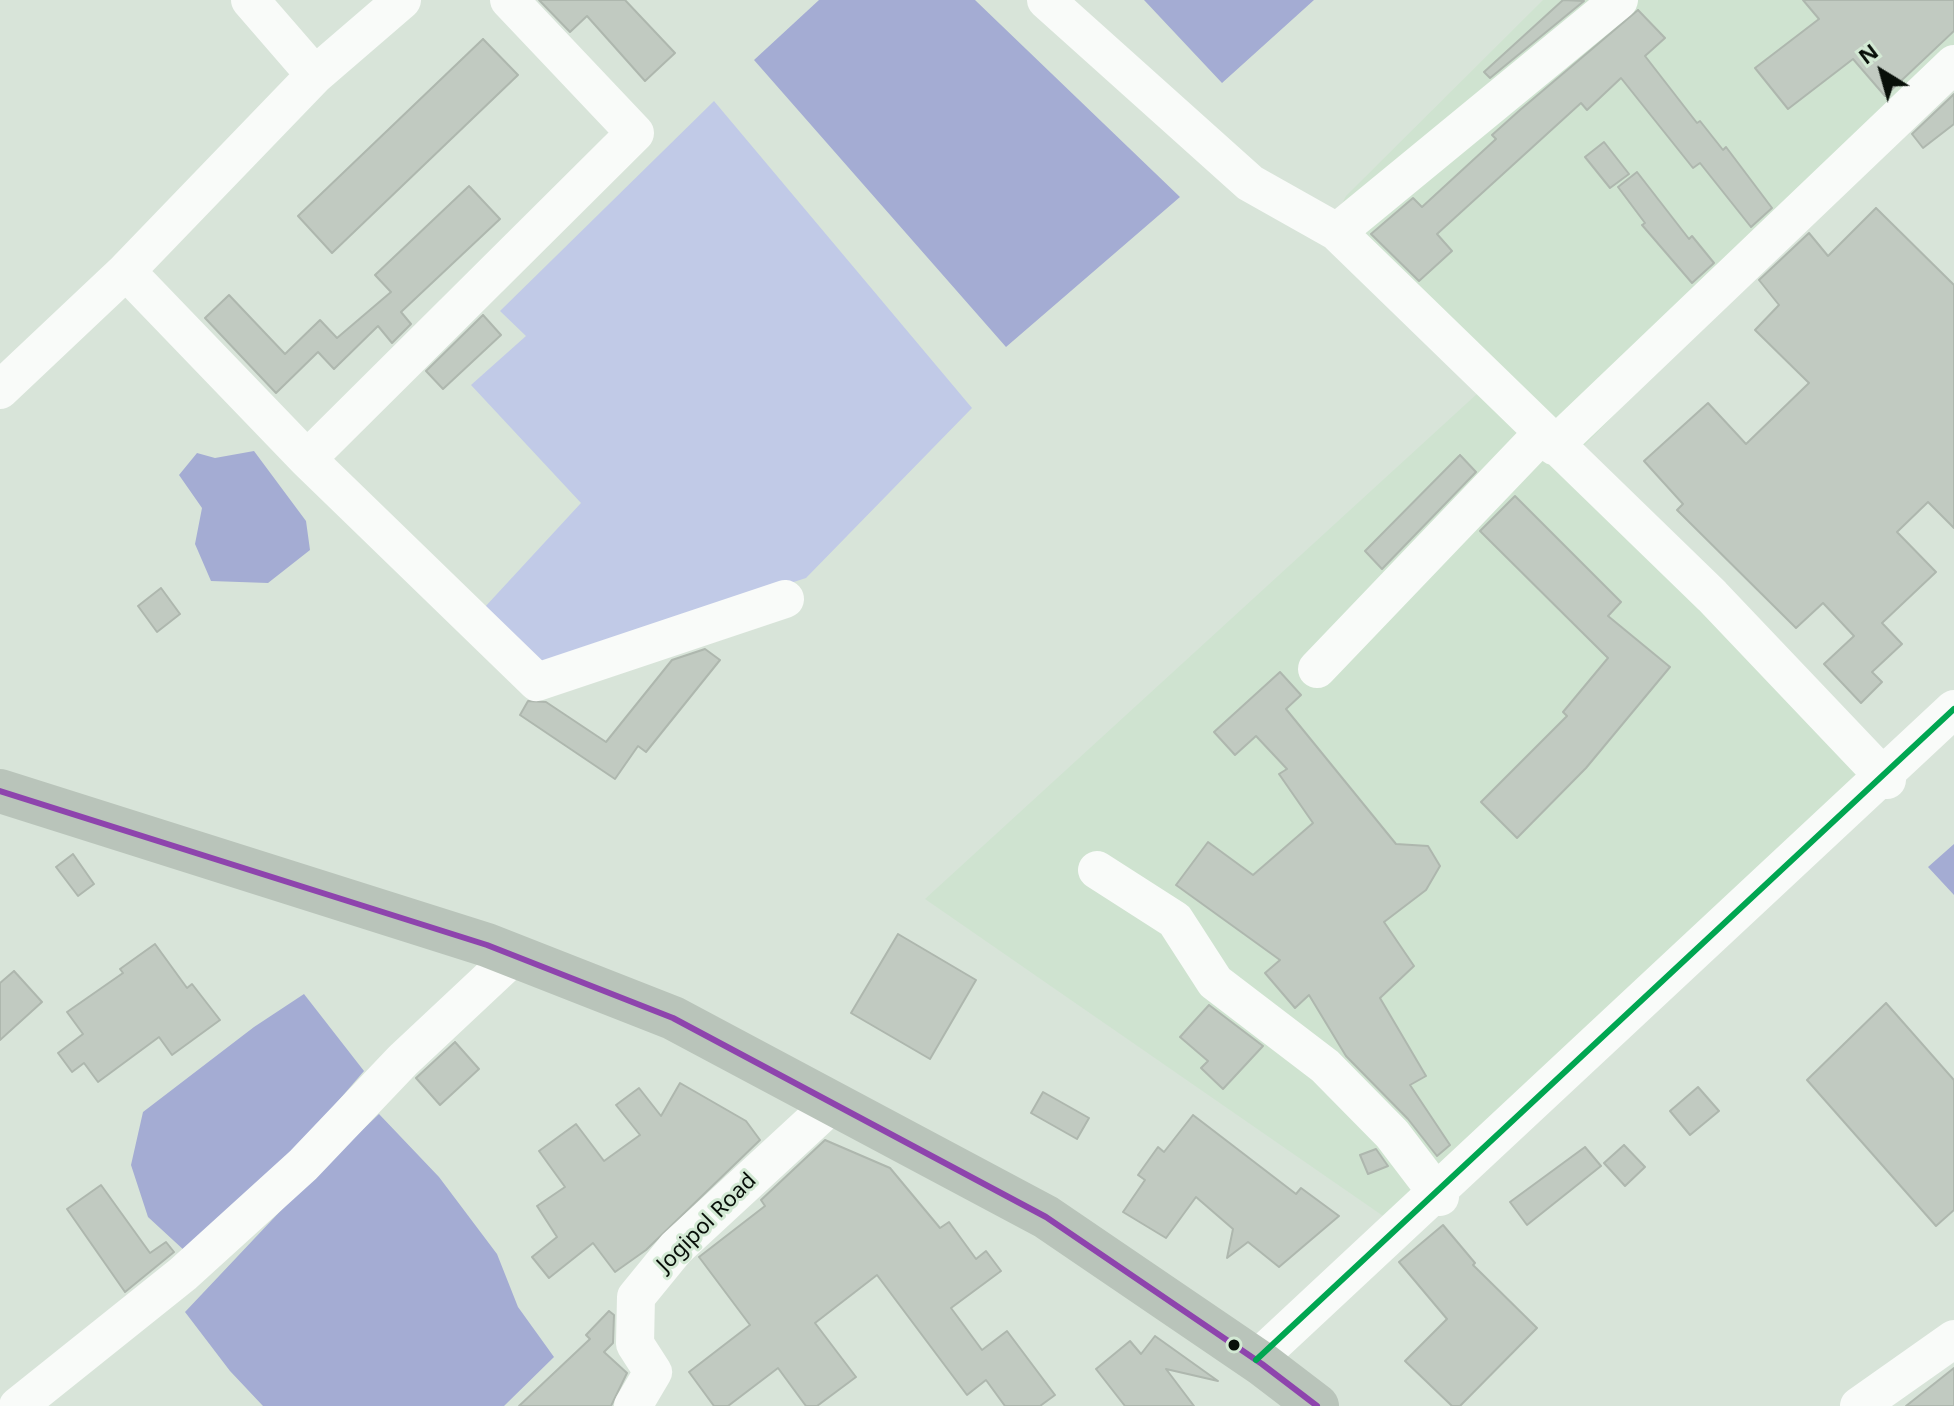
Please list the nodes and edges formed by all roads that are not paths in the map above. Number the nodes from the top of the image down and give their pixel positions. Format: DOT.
graph roads {
  1 [pos="250,0"];
  2 [pos="402,0"];
  3 [pos="509,0"];
  4 [pos="1046,0"];
  5 [pos="1619,0"];
  6 [pos="1954,64"];
  7 [pos="315,75"];
  8 [pos="1337,232"];
  9 [pos="126,271"];
  10 [pos="0,390"];
  11 [pos="1548,440"];
  12 [pos="307,459"];
  13 [pos="785,599"];
  14 [pos="1317,669"];
  15 [pos="1954,709"];
  16 [pos="1954,718"];
  17 [pos="1884,777"];
  18 [pos="0,791"];
  19 [pos="1097,870"];
  20 [pos="514,956"];
  21 [pos="833,1103"];
  22 [pos="1438,1194"];
  23 [pos="1954,1339"];
  24 [pos="1259,1362"];
  25 [pos="18,1406"];
  26 [pos="633,1406"];
  27 [pos="1317,1406"];
  28 [pos="1859,1406"];
  1 -- 7 [label="street"];
  2 -- 7 [label="street"];
  3 -- 12 [label="street"];
  4 -- 8 [label="street"];
  5 -- 8 [label="street"];
  6 -- 11 [label="street"];
  7 -- 9 [label="street"];
  8 -- 11 [label="street"];
  9 -- 10 [label="street"];
  9 -- 12 [label="street"];
  11 -- 14 [label="street"];
  11 -- 17 [label="street"];
  12 -- 13 [label="street"];
  15 -- 17 [label="street"];
  16 -- 17 [label="street"];
  17 -- 22 [label="street"];
  18 -- 20 [label="highway"];
  19 -- 22 [label="street"];
  20 -- 21 [label="highway"];
  20 -- 25 [label="street"];
  21 -- 24 [label="highway"];
  21 -- 26 [label="street, Jogipol Road"];
  22 -- 24 [label="street"];
  23 -- 28 [label="street"];
  24 -- 27 [label="highway"];
}
